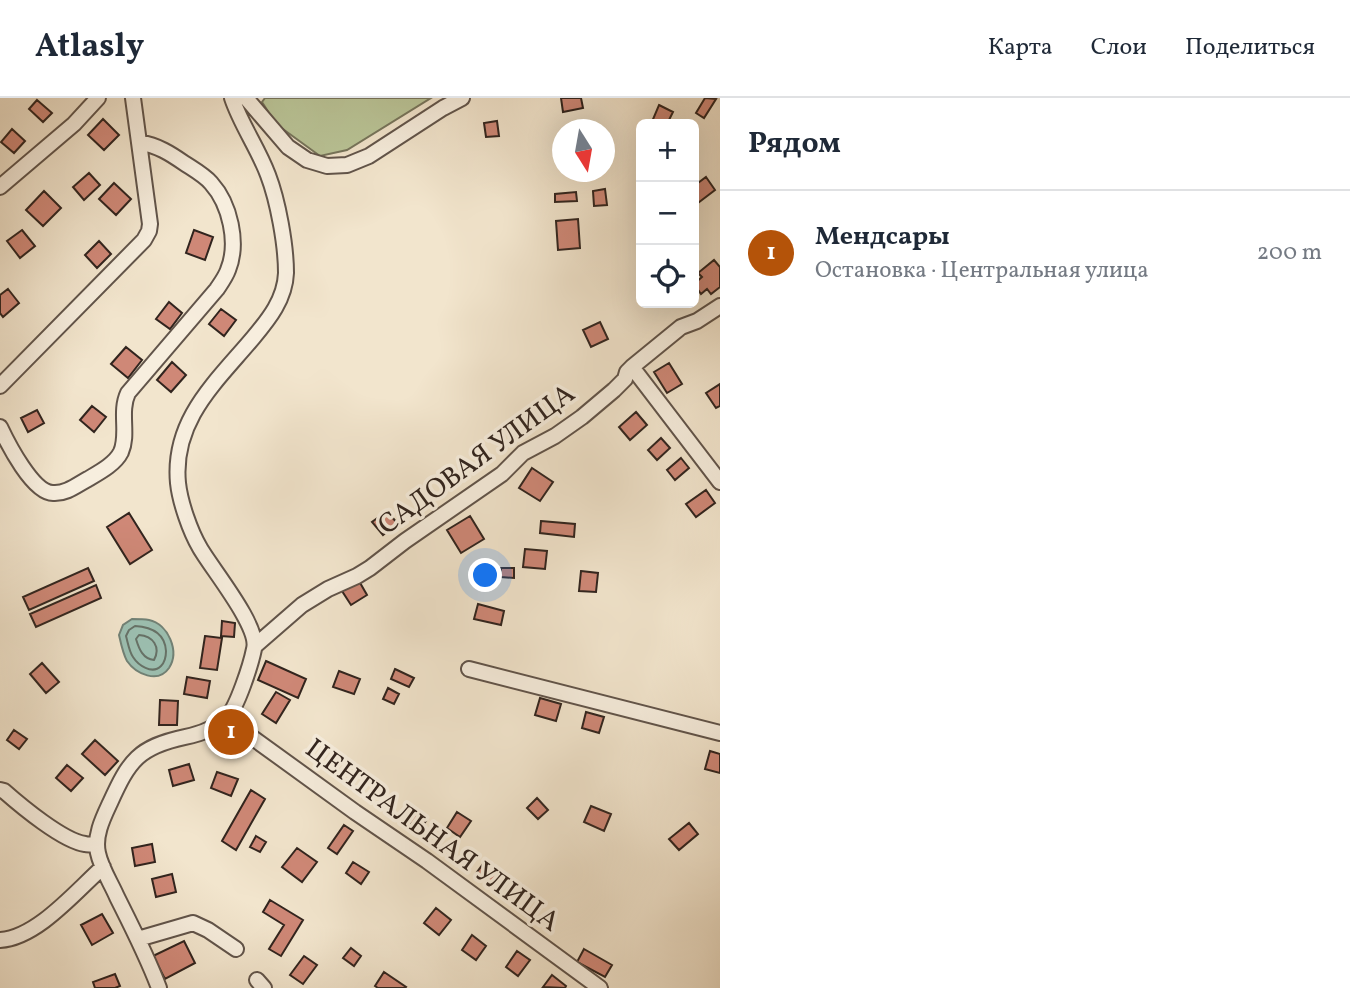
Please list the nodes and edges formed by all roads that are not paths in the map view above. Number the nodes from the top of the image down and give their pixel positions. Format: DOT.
graph roads {
  1 [pos="98,98"];
  2 [pos="133,98"];
  3 [pos="232,98"];
  4 [pos="246,98"];
  5 [pos="462,98"];
  6 [pos="141,143"];
  7 [pos="0,187"];
  8 [pos="720,306"];
  9 [pos="632,367"];
  10 [pos="0,386"];
  11 [pos="0,427"];
  12 [pos="720,482"];
  13 [pos="256,645"];
  14 [pos="469,669"];
  15 [pos="232,720"];
  16 [pos="720,733"];
  17 [pos="0,790"];
  18 [pos="97,844"];
  19 [pos="103,867"];
  20 [pos="138,939"];
  21 [pos="0,940"];
  22 [pos="236,949"];
  23 [pos="159,988"];
  24 [pos="600,988"];
  1 -- 7 [label="street"];
  2 -- 6 [label="street"];
  3 -- 13 [label="street"];
  4 -- 5 [label="street"];
  6 -- 10 [label="street"];
  6 -- 11 [label="street"];
  8 -- 9 [label="street, САДОВАЯ УЛИЦА"];
  9 -- 12 [label="street"];
  9 -- 13 [label="street, САДОВАЯ УЛИЦА"];
  13 -- 15 [label="street"];
  14 -- 16 [label="street"];
  15 -- 18 [label="street"];
  15 -- 24 [label="street, ЦЕНТРАЛЬНАЯ УЛИЦА"];
  17 -- 18 [label="street"];
  18 -- 19 [label="street"];
  19 -- 20 [label="street"];
  19 -- 21 [label="street"];
  20 -- 22 [label="street"];
  20 -- 23 [label="street"];
}
